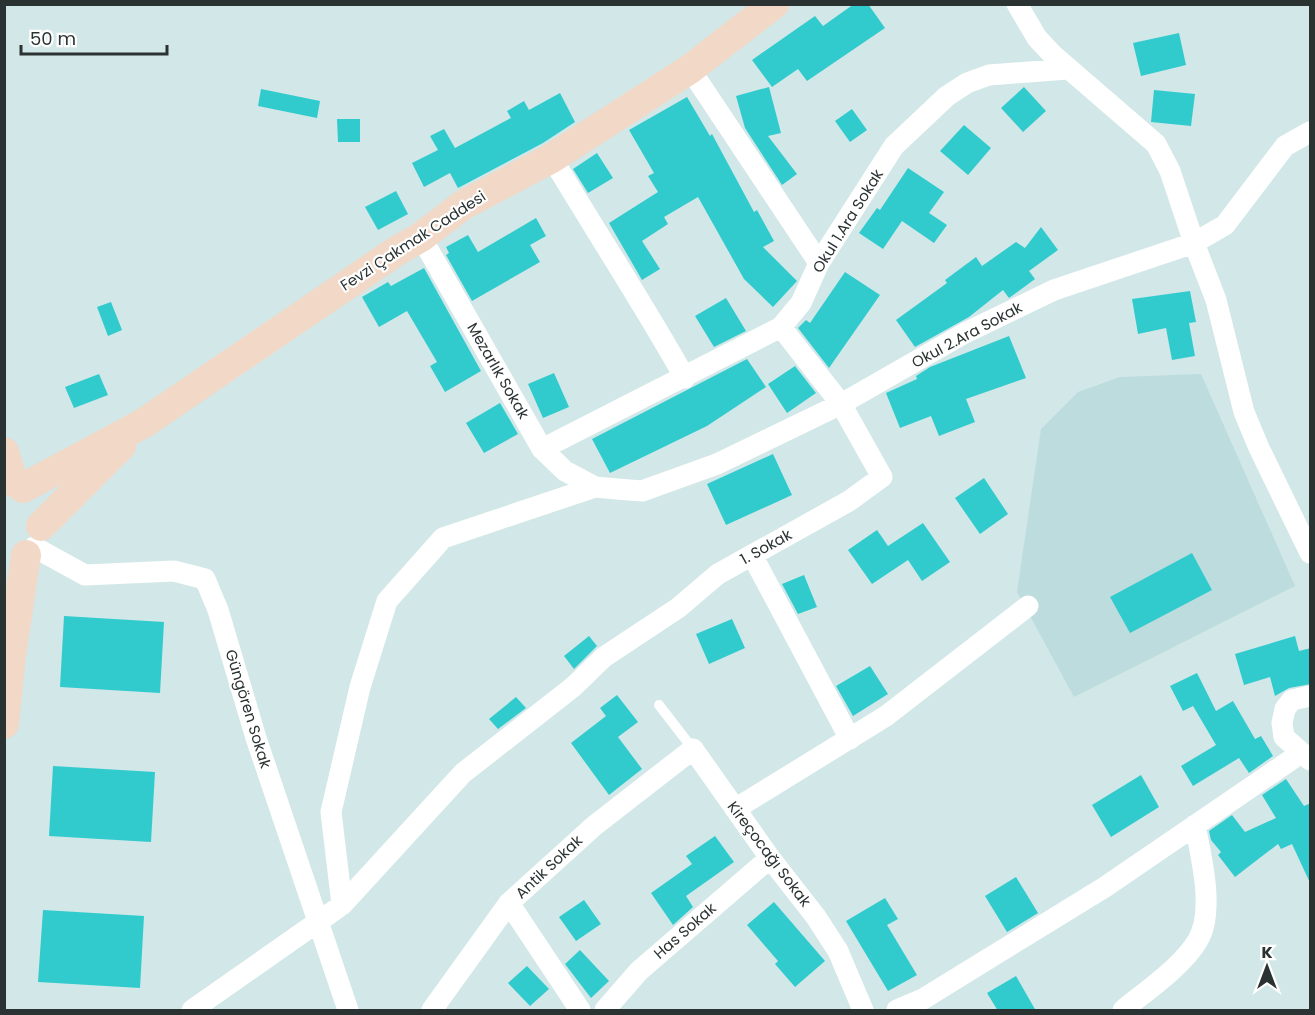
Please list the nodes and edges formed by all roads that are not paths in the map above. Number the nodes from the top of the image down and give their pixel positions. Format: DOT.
graph roads {
  1 [pos="774,4"];
  2 [pos="1017,4"];
  3 [pos="690,69"];
  4 [pos="1067,69"];
  5 [pos="1311,132"];
  6 [pos="552,158"];
  7 [pos="421,237"];
  8 [pos="1194,243"];
  9 [pos="819,263"];
  10 [pos="781,327"];
  11 [pos="685,378"];
  12 [pos="841,404"];
  13 [pos="144,423"];
  14 [pos="542,449"];
  15 [pos="4,452"];
  16 [pos="14,483"];
  17 [pos="595,487"];
  18 [pos="26,548"];
  19 [pos="1311,554"];
  20 [pos="752,555"];
  21 [pos="1028,606"];
  22 [pos="1311,696"];
  23 [pos="659,705"];
  24 [pos="4,723"];
  25 [pos="850,739"];
  26 [pos="693,749"];
  27 [pos="1306,756"];
  28 [pos="735,809"];
  29 [pos="1195,825"];
  30 [pos="770,858"];
  31 [pos="509,903"];
  32 [pos="342,905"];
  33 [pos="319,923"];
  34 [pos="192,1011"];
  35 [pos="348,1011"];
  36 [pos="432,1011"];
  37 [pos="580,1011"];
  38 [pos="605,1011"];
  39 [pos="863,1011"];
  40 [pos="897,1011"];
  41 [pos="1123,1011"];
  1 -- 3 [label="street, Fevzi Çakmak Caddesi"];
  2 -- 4 [label="street"];
  3 -- 6 [label="street, Fevzi Çakmak Caddesi"];
  3 -- 9 [label="street"];
  4 -- 8 [label="street"];
  4 -- 9 [label="street, Okul 1.Ara Sokak"];
  5 -- 8 [label="street, Okul 2.Ara Sokak"];
  6 -- 7 [label="street, Fevzi Çakmak Caddesi"];
  6 -- 11 [label="street"];
  7 -- 13 [label="street, Fevzi Çakmak Caddesi"];
  7 -- 14 [label="street, Mezarlık Sokak"];
  8 -- 12 [label="street, Okul 2.Ara Sokak"];
  8 -- 19 [label="street"];
  9 -- 10 [label="street, Okul 1.Ara Sokak"];
  10 -- 11 [label="street, Okul 1.Ara Sokak"];
  10 -- 12 [label="street"];
  11 -- 14 [label="street, Okul 1.Ara Sokak"];
  12 -- 17 [label="street, Okul 2.Ara Sokak"];
  12 -- 20 [label="street, 1. Sokak"];
  13 -- 16 [label="street"];
  13 -- 18 [label="street"];
  14 -- 17 [label="street, Mezarlık Sokak"];
  15 -- 16 [label="street"];
  16 -- 18 [label="street"];
  17 -- 32 [label="street"];
  18 -- 24 [label="street"];
  18 -- 33 [label="street, Güngören Sokak"];
  20 -- 25 [label="street"];
  20 -- 32 [label="street, 1. Sokak"];
  21 -- 25 [label="street"];
  22 -- 27 [label="street"];
  23 -- 26 [label="lane, Kireçocağı Sokak"];
  25 -- 28 [label="street"];
  26 -- 28 [label="street, Kireçocağı Sokak"];
  26 -- 31 [label="street, Antik Sokak"];
  27 -- 29 [label="street"];
  28 -- 30 [label="street, Kireçocağı Sokak"];
  29 -- 40 [label="street"];
  29 -- 41 [label="street"];
  30 -- 38 [label="street, Has Sokak"];
  30 -- 39 [label="street, Kireçocağı Sokak"];
  31 -- 36 [label="street, Antik Sokak"];
  31 -- 37 [label="street"];
  32 -- 33 [label="street, 1. Sokak"];
  33 -- 34 [label="street, 1. Sokak"];
  33 -- 35 [label="street, Güngören Sokak"];
}
